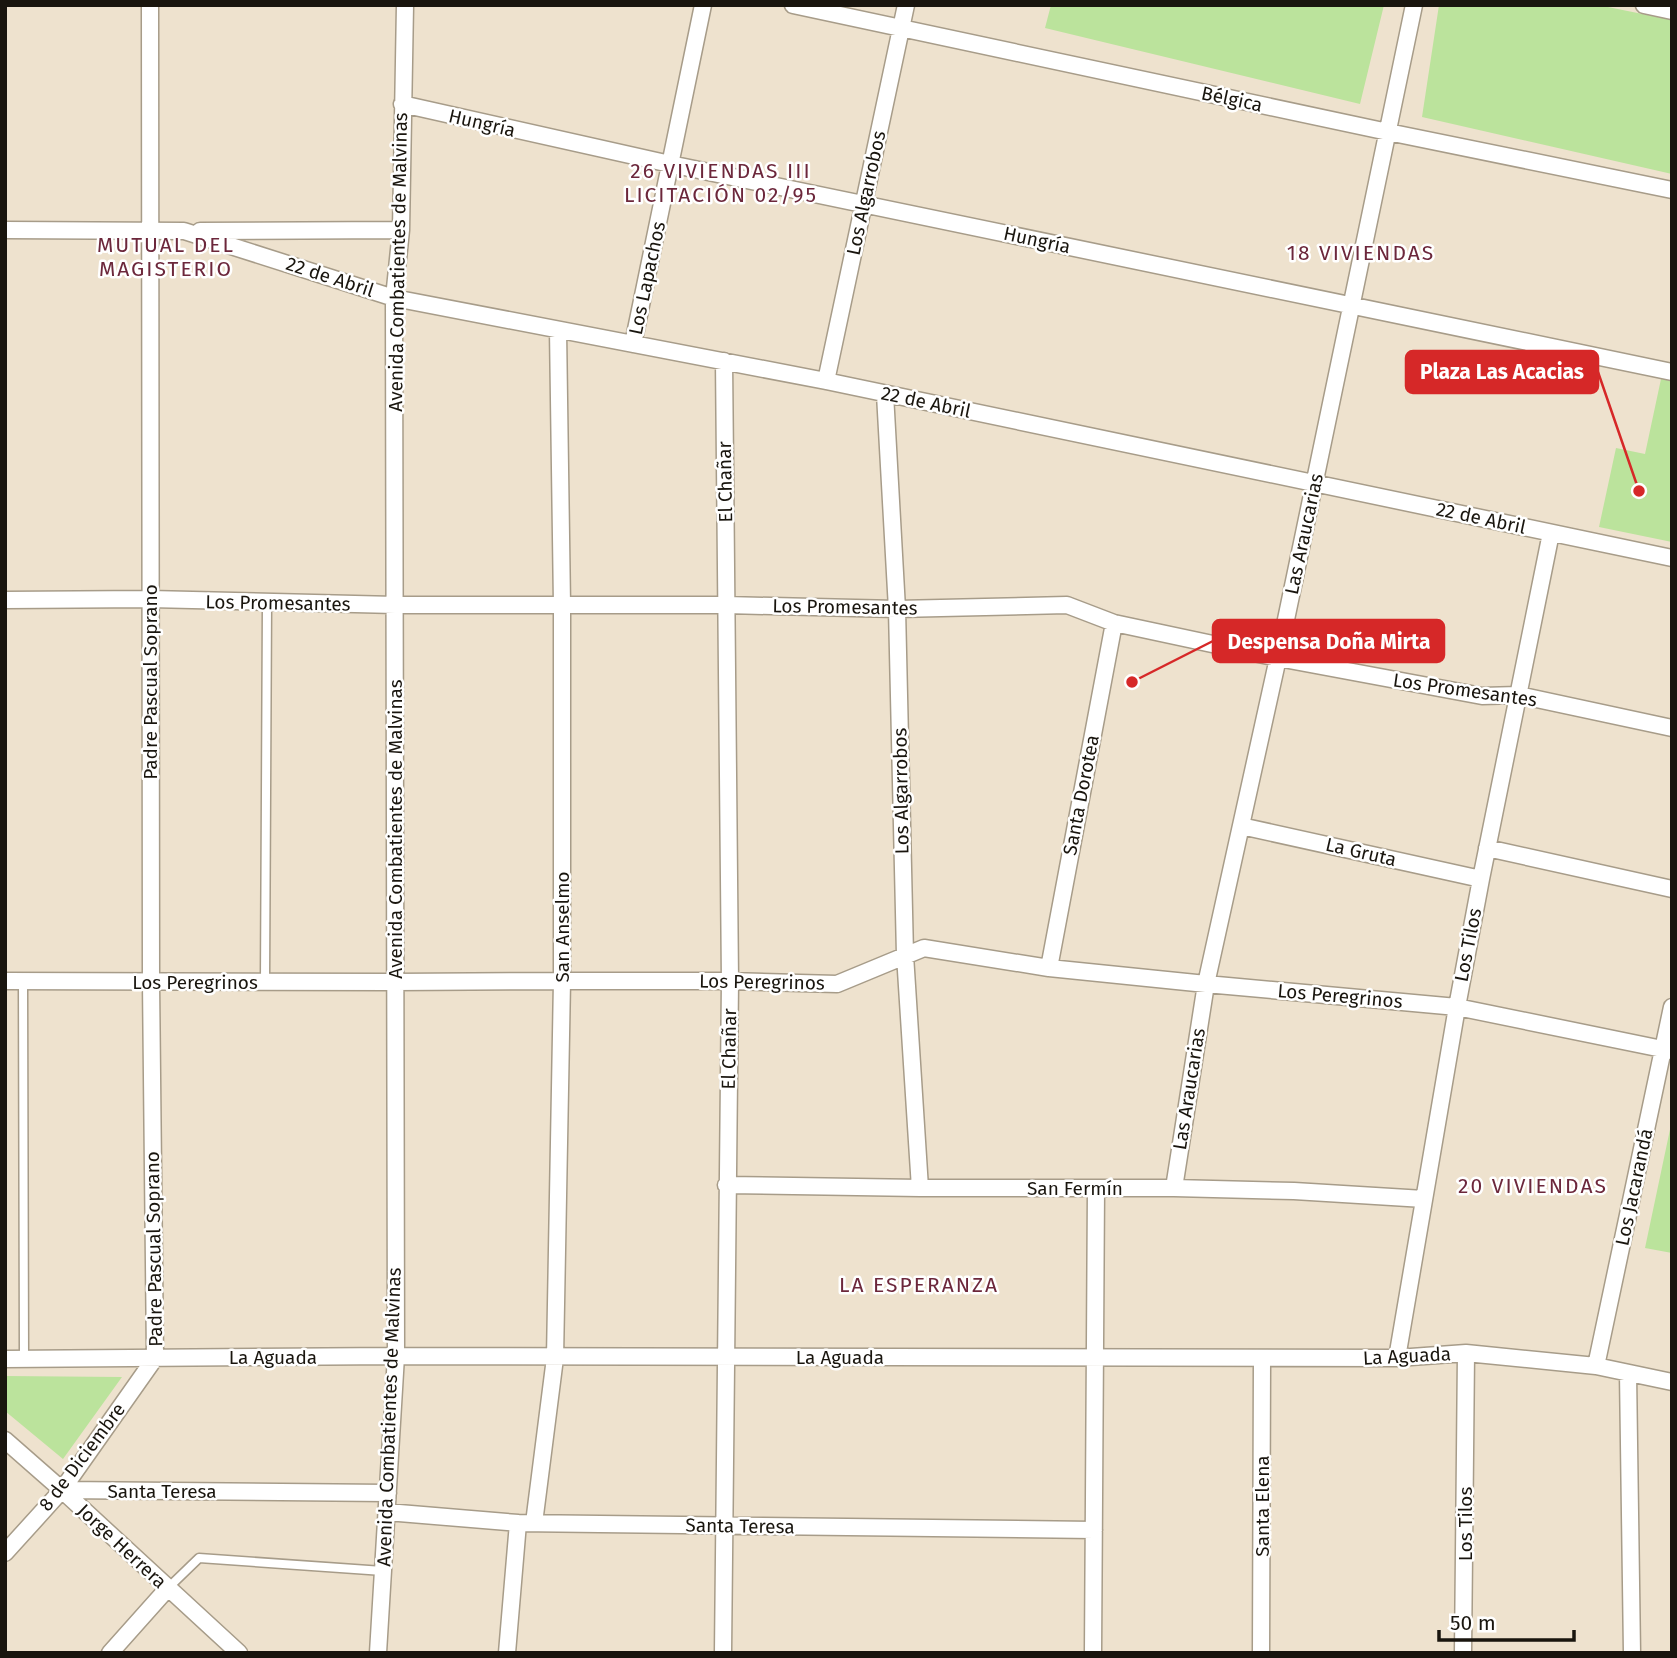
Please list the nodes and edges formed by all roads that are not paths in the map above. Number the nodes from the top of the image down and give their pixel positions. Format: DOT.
graph roads {
  1 [pos="149,5"];
  2 [pos="405,5"];
  3 [pos="704,5"];
  4 [pos="793,5"];
  5 [pos="906,5"];
  6 [pos="1414,5"];
  7 [pos="1644,5"];
  8 [pos="1672,11"];
  9 [pos="902,27"];
  10 [pos="402,104"];
  11 [pos="1388,132"];
  12 [pos="670,164"];
  13 [pos="1672,190"];
  14 [pos="864,204"];
  15 [pos="5,230"];
  16 [pos="149,230"];
  17 [pos="401,230"];
  18 [pos="184,231"];
  19 [pos="394,298"];
  20 [pos="1352,306"];
  21 [pos="558,330"];
  22 [pos="633,344"];
  23 [pos="724,361"];
  24 [pos="1672,372"];
  25 [pos="826,382"];
  26 [pos="885,394"];
  27 [pos="1315,484"];
  28 [pos="1551,533"];
  29 [pos="1672,558"];
  30 [pos="5,600"];
  31 [pos="150,600"];
  32 [pos="267,603"];
  33 [pos="562,605"];
  34 [pos="726,605"];
  35 [pos="395,606"];
  36 [pos="897,609"];
  37 [pos="1114,622"];
  38 [pos="1278,658"];
  39 [pos="1518,695"];
  40 [pos="1672,728"];
  41 [pos="1241,826"];
  42 [pos="1487,848"];
  43 [pos="1481,879"];
  44 [pos="1672,888"];
  45 [pos="905,955"];
  46 [pos="1049,968"];
  47 [pos="5,981"];
  48 [pos="23,981"];
  49 [pos="562,981"];
  50 [pos="730,981"];
  51 [pos="151,982"];
  52 [pos="265,982"];
  53 [pos="395,982"];
  54 [pos="1206,984"];
  55 [pos="1457,1007"];
  56 [pos="1672,1007"];
  57 [pos="1667,1050"];
  58 [pos="726,1185"];
  59 [pos="920,1188"];
  60 [pos="1096,1188"];
  61 [pos="1174,1188"];
  62 [pos="1424,1199"];
  63 [pos="1466,1353"];
  64 [pos="396,1356"];
  65 [pos="726,1356"];
  66 [pos="555,1357"];
  67 [pos="155,1358"];
  68 [pos="1094,1358"];
  69 [pos="1397,1358"];
  70 [pos="5,1359"];
  71 [pos="24,1359"];
  72 [pos="1262,1359"];
  73 [pos="1596,1366"];
  74 [pos="1628,1373"];
  75 [pos="1672,1382"];
  76 [pos="5,1440"];
  77 [pos="62,1490"];
  78 [pos="388,1493"];
  79 [pos="387,1512"];
  80 [pos="526,1523"];
  81 [pos="725,1527"];
  82 [pos="1094,1530"];
  83 [pos="5,1553"];
  84 [pos="383,1571"];
  85 [pos="168,1588"];
  86 [pos="110,1653"];
  87 [pos="239,1653"];
  88 [pos="378,1653"];
  89 [pos="507,1653"];
  90 [pos="723,1653"];
  91 [pos="1093,1653"];
  92 [pos="1261,1653"];
  93 [pos="1464,1653"];
  94 [pos="1632,1653"];
  1 -- 16 [label="street, Padre Pascual Soprano"];
  2 -- 10 [label="street, Avenida Combatientes de Malvinas"];
  3 -- 12 [label="street, Los Lapachos"];
  4 -- 9 [label="street, Bélgica"];
  5 -- 9 [label="street, Los Algarrobos"];
  6 -- 11 [label="street, Las Araucarias"];
  7 -- 8 [label="street"];
  9 -- 11 [label="street, Bélgica"];
  9 -- 14 [label="street, Los Algarrobos"];
  10 -- 12 [label="street, Hungría"];
  10 -- 17 [label="street, Avenida Combatientes de Malvinas"];
  11 -- 13 [label="street, Bélgica"];
  11 -- 20 [label="street, Las Araucarias"];
  12 -- 14 [label="street, Hungría"];
  12 -- 22 [label="street, Los Lapachos"];
  14 -- 20 [label="street, Hungría"];
  14 -- 25 [label="street, Los Algarrobos"];
  15 -- 16 [label="street, 22 de Abril"];
  16 -- 18 [label="street, 22 de Abril"];
  16 -- 31 [label="street, Padre Pascual Soprano"];
  17 -- 18 [label="street, 22 de Abril"];
  17 -- 19 [label="street, Avenida Combatientes de Malvinas"];
  18 -- 19 [label="street, 22 de Abril"];
  19 -- 21 [label="street, 22 de Abril"];
  19 -- 35 [label="street, Avenida Combatientes de Malvinas"];
  20 -- 24 [label="street, Hungría"];
  20 -- 27 [label="street, Las Araucarias"];
  21 -- 22 [label="street, 22 de Abril"];
  21 -- 33 [label="street, San Anselmo"];
  22 -- 23 [label="street, 22 de Abril"];
  23 -- 25 [label="street, 22 de Abril"];
  23 -- 34 [label="street, El Chañar"];
  25 -- 26 [label="street, 22 de Abril"];
  26 -- 27 [label="street, 22 de Abril"];
  26 -- 36 [label="street, Los Algarrobos"];
  27 -- 28 [label="street, 22 de Abril"];
  27 -- 38 [label="street, Las Araucarias"];
  28 -- 29 [label="street, 22 de Abril"];
  28 -- 39 [label="street, Los Tilos"];
  30 -- 31 [label="street, Los Promesantes"];
  31 -- 32 [label="street, Los Promesantes"];
  31 -- 51 [label="street, Padre Pascual Soprano"];
  32 -- 35 [label="street, Los Promesantes"];
  32 -- 52 [label="lane"];
  33 -- 34 [label="street, Los Promesantes"];
  33 -- 35 [label="street, Los Promesantes"];
  33 -- 49 [label="street, San Anselmo"];
  34 -- 36 [label="street, Los Promesantes"];
  34 -- 50 [label="street, El Chañar"];
  35 -- 53 [label="street, Avenida Combatientes de Malvinas"];
  36 -- 37 [label="street, Los Promesantes"];
  36 -- 45 [label="street, Los Algarrobos"];
  37 -- 38 [label="street, Los Promesantes"];
  37 -- 46 [label="street, Santa Dorotea"];
  38 -- 39 [label="street, Los Promesantes"];
  38 -- 41 [label="street, Las Araucarias"];
  39 -- 40 [label="street, Los Promesantes"];
  39 -- 42 [label="street, Los Tilos"];
  41 -- 43 [label="street, La Gruta"];
  41 -- 54 [label="street, Las Araucarias"];
  42 -- 43 [label="street, Los Tilos"];
  42 -- 44 [label="street"];
  43 -- 55 [label="street, Los Tilos"];
  45 -- 46 [label="street, Los Peregrinos"];
  45 -- 50 [label="street, Los Peregrinos"];
  45 -- 59 [label="street, Los Algarrobos"];
  46 -- 54 [label="street, Los Peregrinos"];
  47 -- 48 [label="street, Los Peregrinos"];
  48 -- 51 [label="street, Los Peregrinos"];
  48 -- 71 [label="lane"];
  49 -- 50 [label="street, Los Peregrinos"];
  49 -- 53 [label="street, Los Peregrinos"];
  49 -- 66 [label="street, San Anselmo"];
  50 -- 58 [label="street, El Chañar"];
  51 -- 52 [label="street, Los Peregrinos"];
  51 -- 67 [label="street, Padre Pascual Soprano"];
  52 -- 53 [label="street, Los Peregrinos"];
  53 -- 64 [label="street, Avenida Combatientes de Malvinas"];
  54 -- 55 [label="street, Los Peregrinos"];
  54 -- 61 [label="street, Las Araucarias"];
  55 -- 57 [label="street, Los Peregrinos"];
  55 -- 62 [label="street, Los Tilos"];
  56 -- 57 [label="street, Los Jacarandá"];
  57 -- 73 [label="street, Los Jacarandá"];
  58 -- 59 [label="street, San Fermín"];
  58 -- 65 [label="street, El Chañar"];
  59 -- 60 [label="street, San Fermín"];
  60 -- 61 [label="street, San Fermín"];
  60 -- 68 [label="street"];
  61 -- 62 [label="street, San Fermín"];
  62 -- 69 [label="street, Los Tilos"];
  63 -- 69 [label="street, La Aguada"];
  63 -- 73 [label="street, La Aguada"];
  63 -- 93 [label="street, Los Tilos"];
  64 -- 66 [label="street, La Aguada"];
  64 -- 67 [label="street, La Aguada"];
  64 -- 78 [label="street, Avenida Combatientes de Malvinas"];
  65 -- 66 [label="street, La Aguada"];
  65 -- 68 [label="street, La Aguada"];
  65 -- 81 [label="street, El Chañar"];
  66 -- 80 [label="street, San Anselmo"];
  67 -- 71 [label="street, La Aguada"];
  67 -- 77 [label="street, 8 de Diciembre"];
  68 -- 72 [label="street, La Aguada"];
  68 -- 82 [label="street"];
  69 -- 72 [label="street, La Aguada"];
  70 -- 71 [label="street, La Aguada"];
  72 -- 92 [label="street, Santa Elena"];
  73 -- 74 [label="street, La Aguada"];
  74 -- 75 [label="street, La Aguada"];
  74 -- 94 [label="street"];
  76 -- 77 [label="street, Jorge Herrera"];
  77 -- 78 [label="street, Santa Teresa"];
  77 -- 83 [label="street, 8 de Diciembre"];
  77 -- 85 [label="street, Jorge Herrera"];
  78 -- 79 [label="street, Avenida Combatientes de Malvinas"];
  79 -- 80 [label="street, Santa Teresa"];
  79 -- 84 [label="street, Avenida Combatientes de Malvinas"];
  80 -- 81 [label="street, Santa Teresa"];
  80 -- 89 [label="street, San Anselmo"];
  81 -- 82 [label="street, Santa Teresa"];
  81 -- 90 [label="street, El Chañar"];
  82 -- 91 [label="street"];
  84 -- 85 [label="lane"];
  84 -- 88 [label="street, Avenida Combatientes de Malvinas"];
  85 -- 86 [label="street"];
  85 -- 87 [label="street, Jorge Herrera"];
}
